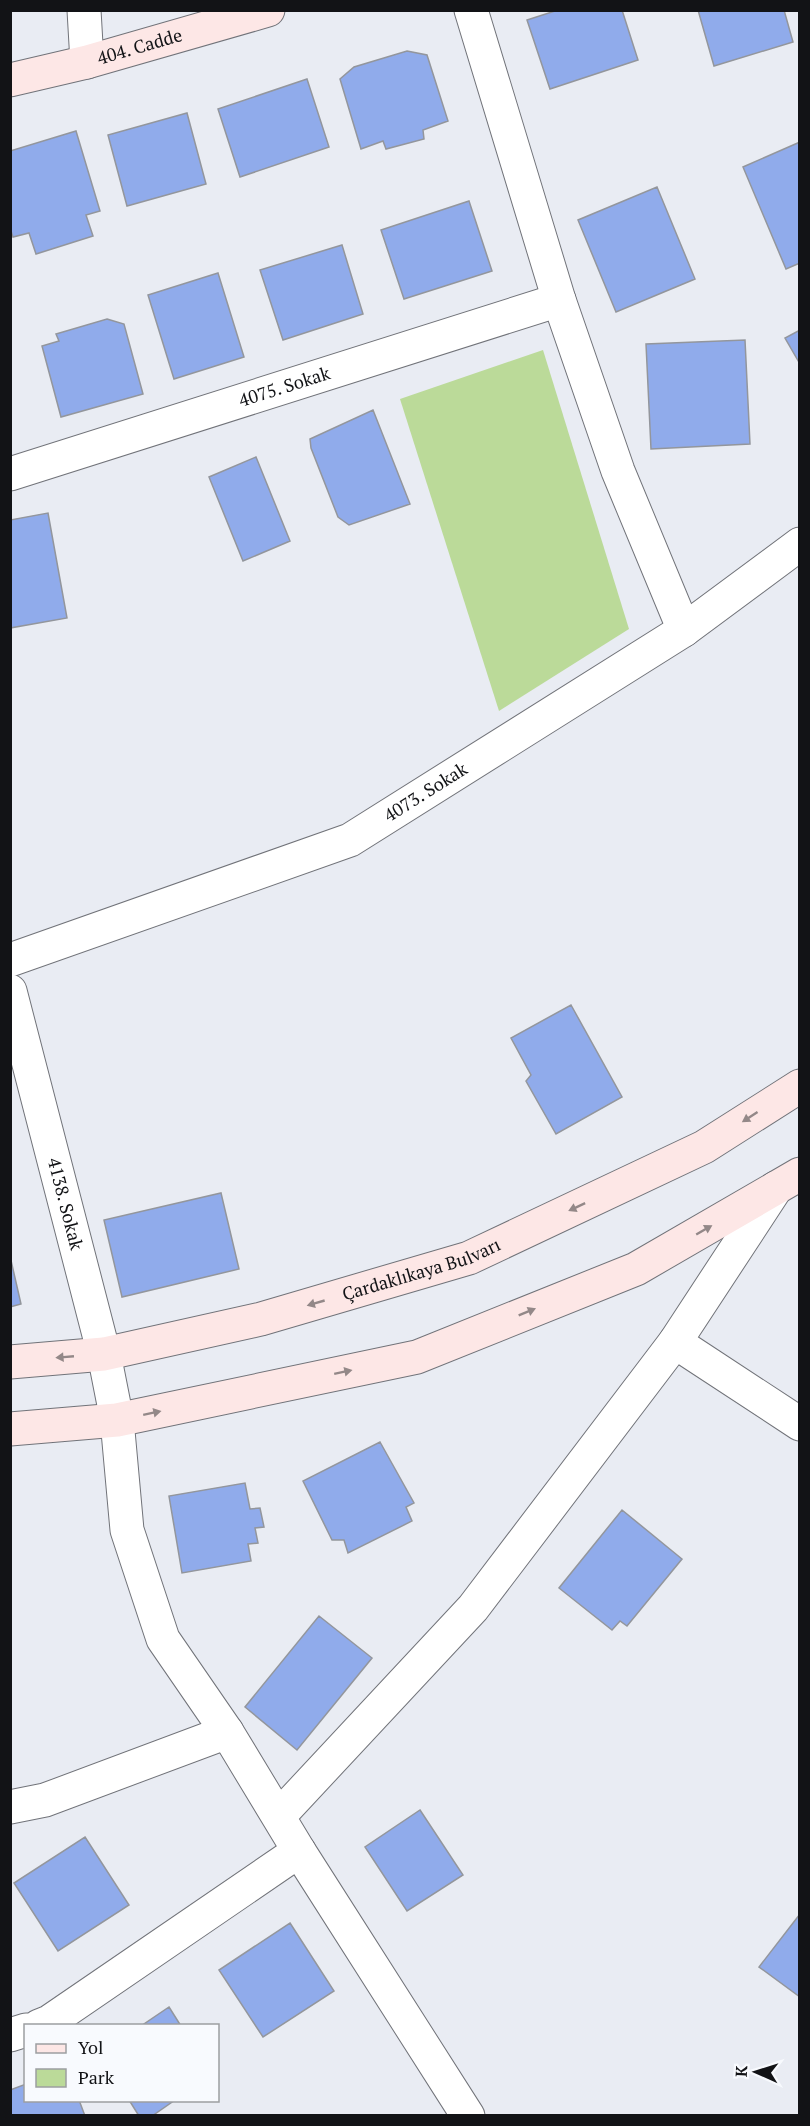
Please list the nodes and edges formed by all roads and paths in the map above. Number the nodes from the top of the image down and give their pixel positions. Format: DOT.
graph roads {
  1 [pos="84,10"];
  2 [pos="267,10"];
  3 [pos="471,10"];
  4 [pos="87,62"];
  5 [pos="10,80"];
  6 [pos="559,300"];
  7 [pos="10,474"];
  8 [pos="800,544"];
  9 [pos="684,630"];
  10 [pos="10,960"];
  11 [pos="10,991"];
  12 [pos="800,1086"];
  13 [pos="788,1181"];
  14 [pos="675,1342"];
  15 [pos="104,1354"];
  16 [pos="10,1362"];
  17 [pos="117,1420"];
  18 [pos="800,1424"];
  19 [pos="10,1429"];
  20 [pos="226,1732"];
  21 [pos="10,1807"];
  22 [pos="279,1816"];
  23 [pos="299,1851"];
  24 [pos="42,2024"];
  25 [pos="468,2115"];
  1 -- 4 [label="street"];
  2 -- 4 [label="main road, 404. Cadde"];
  3 -- 6 [label="street"];
  4 -- 5 [label="main road, 404. Cadde"];
  6 -- 7 [label="street, 4075. Sokak"];
  6 -- 9 [label="street"];
  8 -- 9 [label="street, 4073. Sokak"];
  9 -- 10 [label="street, 4073. Sokak"];
  11 -- 15 [label="street, 4138. Sokak"];
  12 -- 15 [label="main road, Çardaklıkaya Bulvarı, one-way"];
  13 -- 14 [label="street"];
  17 -- 13 [label="main road, one-way"];
  14 -- 18 [label="street"];
  14 -- 22 [label="street"];
  15 -- 16 [label="main road, Çardaklıkaya Bulvarı, one-way"];
  15 -- 17 [label="street, 4138. Sokak"];
  17 -- 19 [label="main road"];
  17 -- 20 [label="street, 4138. Sokak"];
  20 -- 21 [label="street"];
  20 -- 22 [label="street, 4138. Sokak"];
  22 -- 23 [label="street, 4138. Sokak"];
  23 -- 24 [label="street"];
  23 -- 25 [label="street, 4138. Sokak"];
}
